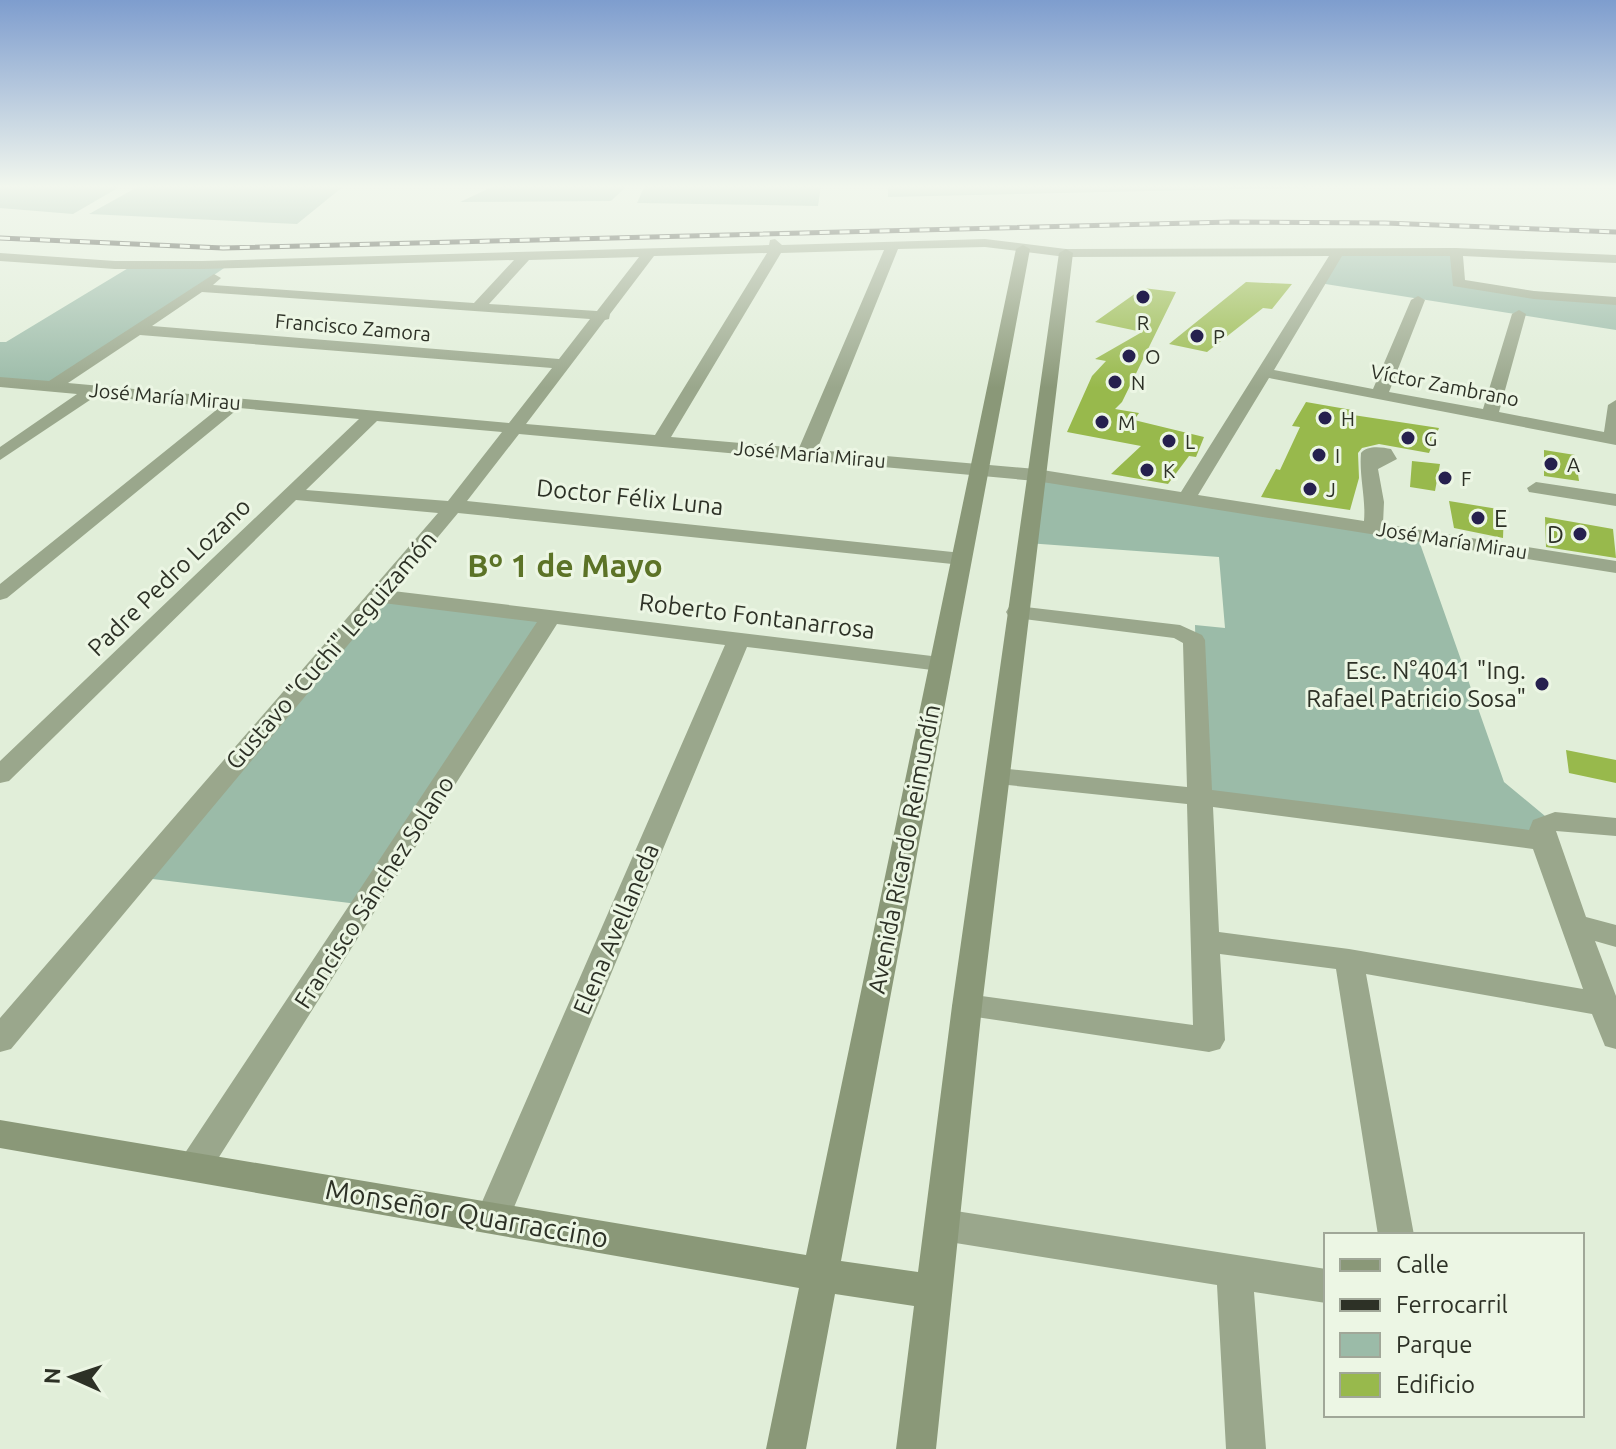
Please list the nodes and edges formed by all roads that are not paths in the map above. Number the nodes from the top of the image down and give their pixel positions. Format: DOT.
graph roads {
  1 [pos="1456,252"];
  2 [pos="246,253"];
  3 [pos="574,253"];
  4 [pos="645,253"];
  5 [pos="772,253"];
  6 [pos="890,253"];
  7 [pos="1022,253"];
  8 [pos="1062,253"];
  9 [pos="1066,253"];
  10 [pos="1118,253"];
  11 [pos="1338,253"];
  12 [pos="1458,253"];
  13 [pos="0,257"];
  14 [pos="524,257"];
  15 [pos="1616,259"];
  16 [pos="233,264"];
  17 [pos="1531,275"];
  18 [pos="1604,284"];
  19 [pos="201,288"];
  20 [pos="1418,300"];
  21 [pos="479,306"];
  22 [pos="1519,314"];
  23 [pos="604,316"];
  24 [pos="139,330"];
  25 [pos="563,364"];
  26 [pos="1266,373"];
  27 [pos="0,382"];
  28 [pos="53,386"];
  29 [pos="95,389"];
  30 [pos="1379,395"];
  31 [pos="235,403"];
  32 [pos="1616,405"];
  33 [pos="373,415"];
  34 [pos="1489,416"];
  35 [pos="516,428"];
  36 [pos="1614,440"];
  37 [pos="660,441"];
  38 [pos="806,454"];
  39 [pos="0,455"];
  40 [pos="1369,466"];
  41 [pos="981,469"];
  42 [pos="1036,475"];
  43 [pos="1536,488"];
  44 [pos="292,494"];
  45 [pos="1187,498"];
  46 [pos="1616,500"];
  47 [pos="453,507"];
  48 [pos="1373,528"];
  49 [pos="962,559"];
  50 [pos="1616,567"];
  51 [pos="0,594"];
  52 [pos="378,596"];
  53 [pos="1017,612"];
  54 [pos="551,617"];
  55 [pos="739,639"];
  56 [pos="940,664"];
  57 [pos="0,775"];
  58 [pos="998,776"];
  59 [pos="1199,797"];
  60 [pos="1616,827"];
  61 [pos="1550,831"];
  62 [pos="1574,924"];
  63 [pos="1616,936"];
  64 [pos="1206,941"];
  65 [pos="1349,960"];
  66 [pos="1604,1004"];
  67 [pos="967,1006"];
  68 [pos="1616,1037"];
  69 [pos="0,1040"];
  70 [pos="0,1134"];
  71 [pos="195,1166"];
  72 [pos="493,1218"];
  73 [pos="943,1225"];
  74 [pos="1396,1233"];
  75 [pos="1234,1272"];
  76 [pos="822,1273"];
  77 [pos="1324,1286"];
  78 [pos="934,1291"];
  79 [pos="786,1449"];
  80 [pos="916,1449"];
  81 [pos="1246,1449"];
  1 -- 17 [label="street"];
  2 -- 16 [label="street"];
  3 -- 14 [label="street"];
  4 -- 23 [label="street, Gustavo \"Cuchi\" Leguizamón"];
  5 -- 37 [label="street"];
  6 -- 38 [label="street"];
  7 -- 41 [label="street, Avenida Ricardo Reimundín"];
  8 -- 9 [label="street"];
  9 -- 10 [label="street"];
  9 -- 42 [label="street"];
  11 -- 26 [label="street"];
  12 -- 17 [label="street"];
  13 -- 16 [label="street"];
  14 -- 16 [label="street"];
  14 -- 21 [label="street"];
  15 -- 18 [label="street"];
  16 -- 19 [label="street"];
  17 -- 18 [label="street"];
  17 -- 18 [label="street"];
  19 -- 21 [label="street"];
  19 -- 24 [label="street"];
  20 -- 30 [label="street"];
  21 -- 23 [label="street"];
  22 -- 34 [label="street"];
  23 -- 25 [label="street, Gustavo \"Cuchi\" Leguizamón"];
  24 -- 25 [label="street, Francisco Zamora"];
  24 -- 28 [label="street"];
  25 -- 35 [label="street, Gustavo \"Cuchi\" Leguizamón"];
  26 -- 30 [label="street, Víctor Zambrano"];
  26 -- 45 [label="street"];
  27 -- 28 [label="street, José María Mirau"];
  28 -- 29 [label="street, José María Mirau"];
  29 -- 31 [label="street, José María Mirau"];
  29 -- 39 [label="street"];
  30 -- 34 [label="street, Víctor Zambrano"];
  31 -- 33 [label="street, José María Mirau"];
  31 -- 51 [label="street"];
  32 -- 36 [label="street"];
  33 -- 35 [label="street, José María Mirau"];
  33 -- 44 [label="street, Padre Pedro Lozano"];
  34 -- 36 [label="street, Víctor Zambrano"];
  35 -- 37 [label="street, José María Mirau"];
  35 -- 47 [label="street, Gustavo \"Cuchi\" Leguizamón"];
  37 -- 38 [label="street, José María Mirau"];
  38 -- 41 [label="street, José María Mirau"];
  40 -- 48 [label="street"];
  41 -- 42 [label="street, José María Mirau"];
  41 -- 49 [label="street, Avenida Ricardo Reimundín"];
  42 -- 45 [label="street, José María Mirau"];
  42 -- 53 [label="street"];
  43 -- 46 [label="street"];
  44 -- 47 [label="street, Doctor Félix Luna"];
  44 -- 57 [label="street, Padre Pedro Lozano"];
  45 -- 48 [label="street, José María Mirau"];
  47 -- 49 [label="street, Doctor Félix Luna"];
  47 -- 52 [label="street, Gustavo \"Cuchi\" Leguizamón"];
  48 -- 50 [label="street, José María Mirau"];
  49 -- 56 [label="street, Avenida Ricardo Reimundín"];
  52 -- 54 [label="street, Roberto Fontanarrosa"];
  52 -- 69 [label="street, Gustavo \"Cuchi\" Leguizamón"];
  53 -- 58 [label="street"];
  53 -- 59 [label="street"];
  54 -- 55 [label="street, Roberto Fontanarrosa"];
  54 -- 71 [label="street, Francisco Sánchez Solano"];
  55 -- 56 [label="street, Roberto Fontanarrosa"];
  55 -- 72 [label="street, Elena Avellaneda"];
  56 -- 76 [label="street, Avenida Ricardo Reimundín"];
  58 -- 59 [label="street"];
  58 -- 67 [label="street"];
  59 -- 61 [label="street"];
  59 -- 64 [label="street"];
  60 -- 61 [label="street"];
  61 -- 62 [label="street"];
  62 -- 63 [label="street"];
  62 -- 66 [label="street"];
  64 -- 65 [label="street"];
  64 -- 67 [label="street"];
  65 -- 66 [label="street"];
  65 -- 74 [label="street"];
  66 -- 68 [label="street"];
  67 -- 73 [label="street"];
  70 -- 71 [label="street, Monseñor Quarraccino"];
  71 -- 72 [label="street, Monseñor Quarraccino"];
  72 -- 76 [label="street, Monseñor Quarraccino"];
  73 -- 75 [label="street"];
  73 -- 78 [label="street"];
  75 -- 77 [label="street"];
  75 -- 81 [label="street"];
  76 -- 78 [label="street, Monseñor Quarraccino"];
  76 -- 79 [label="street, Avenida Ricardo Reimundín"];
  78 -- 80 [label="street"];
}
